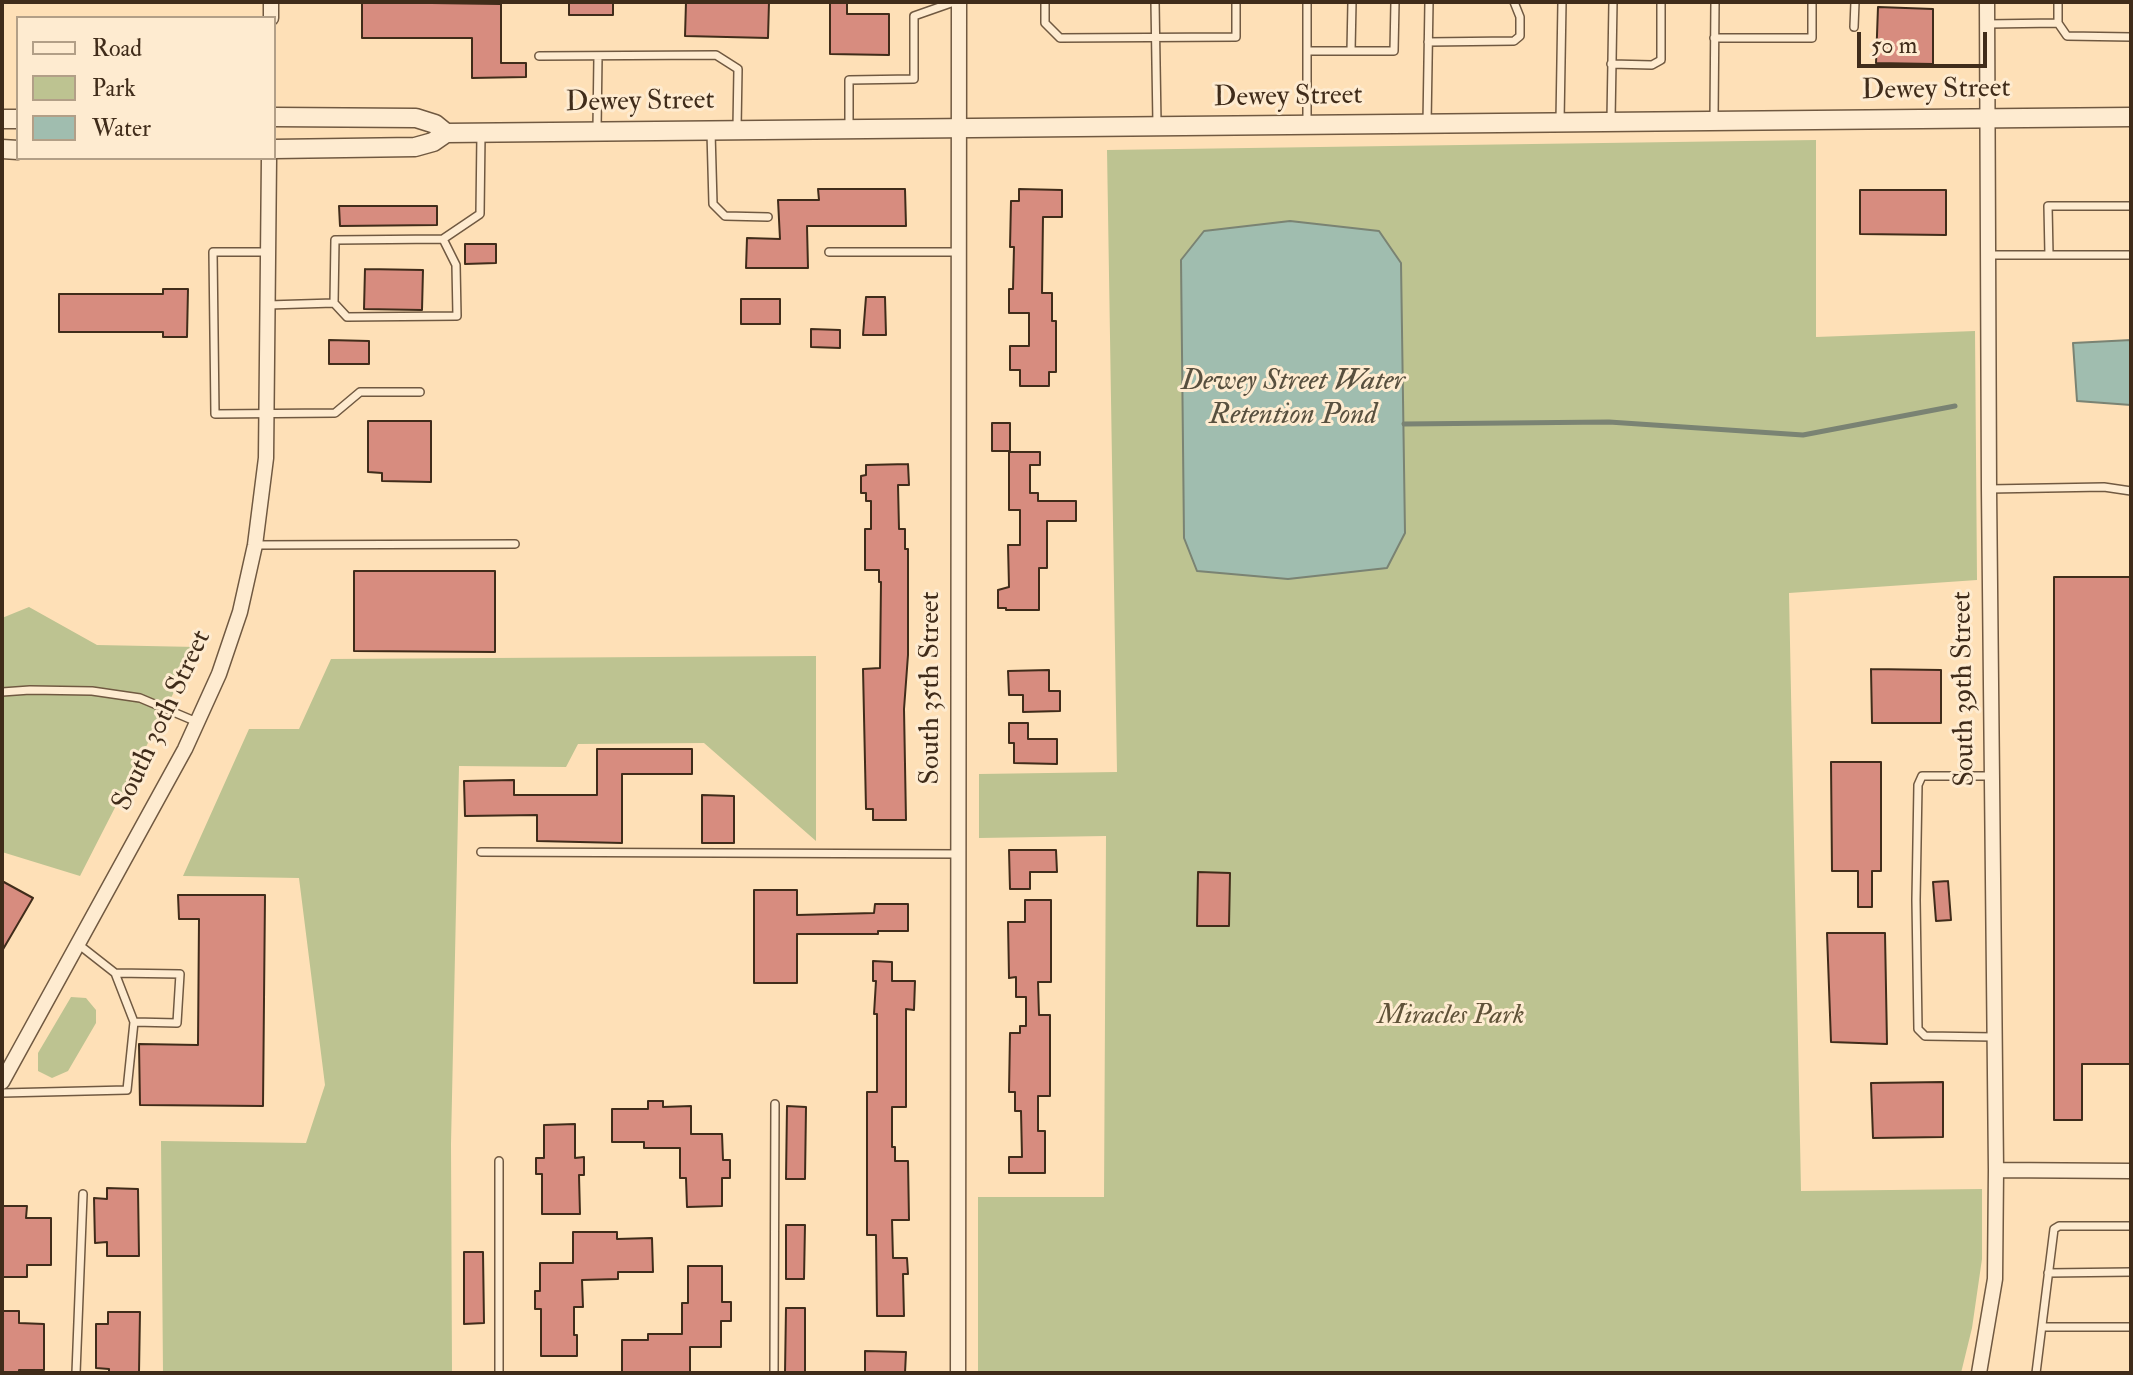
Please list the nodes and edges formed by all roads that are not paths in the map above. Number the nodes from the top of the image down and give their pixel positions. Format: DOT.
graph roads {
  1 [pos="956,2"];
  2 [pos="1045,2"];
  3 [pos="1155,2"];
  4 [pos="1236,2"];
  5 [pos="1307,2"];
  6 [pos="1352,2"];
  7 [pos="1395,2"];
  8 [pos="1429,2"];
  9 [pos="1514,2"];
  10 [pos="1562,2"];
  11 [pos="1613,2"];
  12 [pos="1661,2"];
  13 [pos="1715,2"];
  14 [pos="1812,2"];
  15 [pos="1855,2"];
  16 [pos="1987,2"];
  17 [pos="2058,2"];
  18 [pos="2058,23"];
  19 [pos="1987,24"];
  20 [pos="1854,27"];
  21 [pos="1155,37"];
  22 [pos="2131,37"];
  23 [pos="1714,38"];
  24 [pos="1428,42"];
  25 [pos="1307,51"];
  26 [pos="1351,51"];
  27 [pos="539,56"];
  28 [pos="598,56"];
  29 [pos="1611,64"];
  30 [pos="276,117"];
  31 [pos="2131,117"];
  32 [pos="1988,119"];
  33 [pos="1714,121"];
  34 [pos="1610,122"];
  35 [pos="1559,123"];
  36 [pos="1427,124"];
  37 [pos="1307,125"];
  38 [pos="1157,127"];
  39 [pos="957,128"];
  40 [pos="849,129"];
  41 [pos="711,130"];
  42 [pos="737,130"];
  43 [pos="597,131"];
  44 [pos="481,132"];
  45 [pos="446,133"];
  46 [pos="276,149"];
  47 [pos="269,160"];
  48 [pos="2131,206"];
  49 [pos="768,217"];
  50 [pos="443,239"];
  51 [pos="268,252"];
  52 [pos="829,252"];
  53 [pos="957,252"];
  54 [pos="1988,255"];
  55 [pos="2049,255"];
  56 [pos="2131,255"];
  57 [pos="334,303"];
  58 [pos="268,305"];
  59 [pos="420,392"];
  60 [pos="267,414"];
  61 [pos="1989,489"];
  62 [pos="2131,491"];
  63 [pos="515,544"];
  64 [pos="255,545"];
  65 [pos="2,692"];
  66 [pos="197,722"];
  67 [pos="1992,776"];
  68 [pos="481,852"];
  69 [pos="959,854"];
  70 [pos="78,944"];
  71 [pos="115,973"];
  72 [pos="134,1022"];
  73 [pos="1995,1037"];
  74 [pos="2,1082"];
  75 [pos="2,1093"];
  76 [pos="775,1104"];
  77 [pos="499,1161"];
  78 [pos="1996,1170"];
  79 [pos="2131,1171"];
  80 [pos="83,1194"];
  81 [pos="2131,1226"];
  82 [pos="2131,1272"];
  83 [pos="2048,1273"];
  84 [pos="2044,1327"];
  85 [pos="2131,1327"];
  86 [pos="76,1373"];
  87 [pos="499,1373"];
  88 [pos="774,1373"];
  89 [pos="958,1373"];
  90 [pos="1979,1373"];
  91 [pos="2036,1373"];
  1 -- 39 [label="street, South 35th Street"];
  1 -- 40 [label="lane"];
  2 -- 21 [label="lane"];
  3 -- 21 [label="lane"];
  4 -- 21 [label="lane"];
  5 -- 25 [label="lane"];
  6 -- 26 [label="lane"];
  7 -- 26 [label="lane"];
  8 -- 24 [label="lane"];
  9 -- 24 [label="lane"];
  10 -- 35 [label="lane"];
  11 -- 29 [label="lane"];
  12 -- 29 [label="lane"];
  13 -- 23 [label="lane"];
  14 -- 23 [label="lane"];
  15 -- 20 [label="lane"];
  16 -- 19 [label="street, South 39th Street"];
  17 -- 18 [label="lane"];
  18 -- 19 [label="lane"];
  18 -- 22 [label="lane"];
  19 -- 32 [label="street, South 39th Street"];
  21 -- 38 [label="lane"];
  23 -- 33 [label="lane"];
  24 -- 36 [label="lane"];
  25 -- 26 [label="lane"];
  25 -- 37 [label="lane"];
  27 -- 28 [label="lane"];
  28 -- 42 [label="lane"];
  28 -- 43 [label="lane"];
  29 -- 34 [label="lane"];
  30 -- 45 [label="street, Dewey Street"];
  31 -- 32 [label="street, Dewey Street"];
  32 -- 33 [label="street, Dewey Street"];
  32 -- 54 [label="street, South 39th Street"];
  33 -- 34 [label="street, Dewey Street"];
  34 -- 35 [label="street, Dewey Street"];
  35 -- 36 [label="street, Dewey Street"];
  36 -- 37 [label="street, Dewey Street"];
  37 -- 38 [label="street, Dewey Street"];
  38 -- 39 [label="street, Dewey Street"];
  39 -- 40 [label="street, Dewey Street"];
  39 -- 53 [label="street, South 35th Street"];
  40 -- 42 [label="street, Dewey Street"];
  41 -- 42 [label="street, Dewey Street"];
  41 -- 43 [label="street, Dewey Street"];
  41 -- 49 [label="lane"];
  43 -- 44 [label="street, Dewey Street"];
  44 -- 45 [label="street, Dewey Street"];
  44 -- 50 [label="lane"];
  45 -- 46 [label="street, Dewey Street"];
  47 -- 51 [label="street, South 30th Street"];
  48 -- 55 [label="lane"];
  50 -- 57 [label="lane"];
  50 -- 57 [label="lane"];
  51 -- 58 [label="street, South 30th Street"];
  51 -- 60 [label="lane"];
  52 -- 53 [label="lane"];
  53 -- 69 [label="street, South 35th Street"];
  54 -- 55 [label="lane"];
  54 -- 61 [label="street, South 39th Street"];
  55 -- 56 [label="lane"];
  57 -- 58 [label="lane"];
  58 -- 60 [label="street, South 30th Street"];
  59 -- 60 [label="lane"];
  60 -- 64 [label="street, South 30th Street"];
  61 -- 62 [label="lane"];
  61 -- 67 [label="street, South 39th Street"];
  63 -- 64 [label="lane"];
  64 -- 66 [label="street, South 30th Street"];
  65 -- 66 [label="lane"];
  66 -- 70 [label="street, South 30th Street"];
  67 -- 73 [label="street, South 39th Street"];
  67 -- 73 [label="lane"];
  68 -- 69 [label="lane"];
  69 -- 89 [label="street, South 35th Street"];
  70 -- 71 [label="lane"];
  70 -- 74 [label="street, South 30th Street"];
  71 -- 72 [label="lane"];
  71 -- 72 [label="lane"];
  72 -- 75 [label="lane"];
  73 -- 78 [label="street, South 39th Street"];
  76 -- 88 [label="lane"];
  77 -- 87 [label="lane"];
  78 -- 79 [label="street"];
  78 -- 90 [label="street, South 39th Street"];
  80 -- 86 [label="lane"];
  81 -- 83 [label="lane"];
  82 -- 83 [label="lane"];
  83 -- 84 [label="lane"];
  84 -- 85 [label="lane"];
  84 -- 91 [label="lane"];
}
